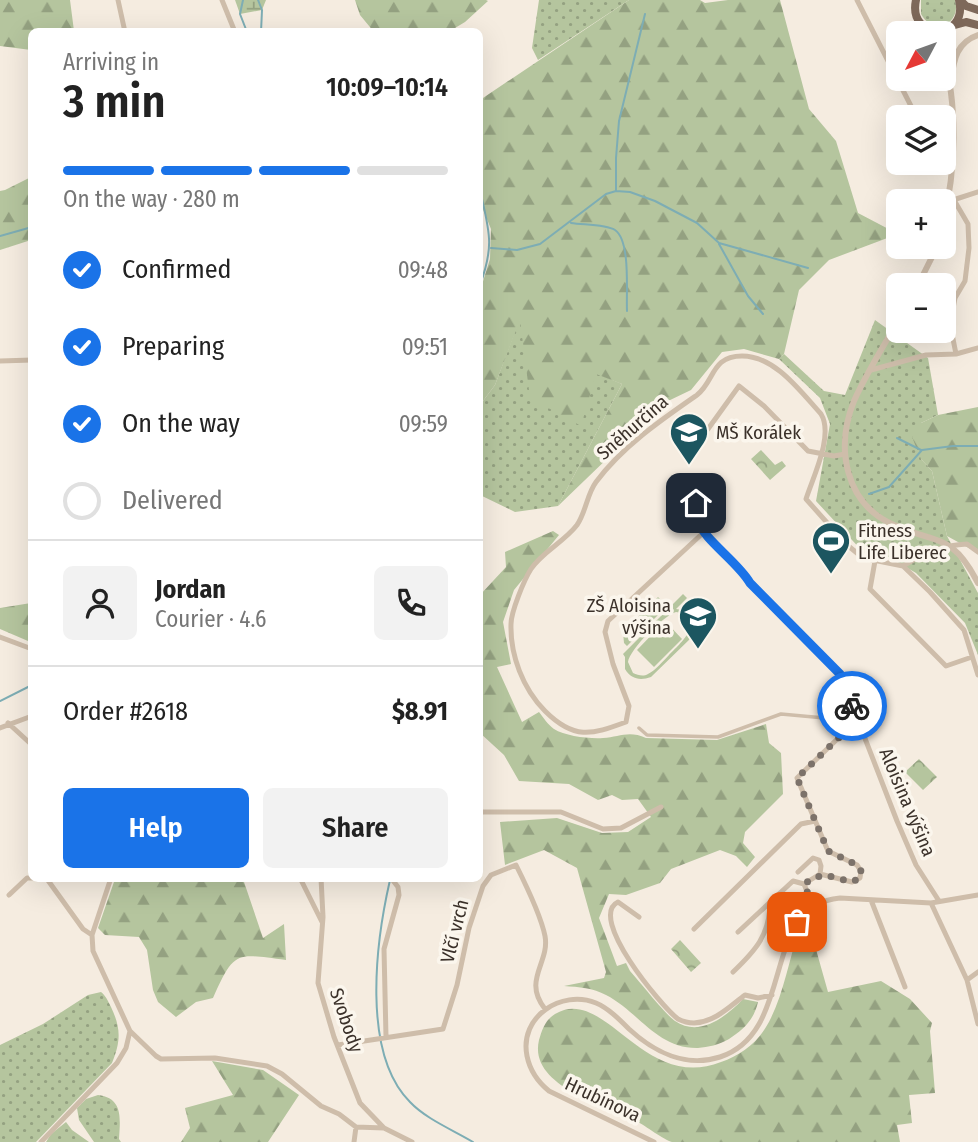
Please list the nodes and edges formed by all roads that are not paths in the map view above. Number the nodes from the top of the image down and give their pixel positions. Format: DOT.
graph roads {
  1 [pos="118,0"];
  2 [pos="222,0"];
  3 [pos="857,0"];
  4 [pos="960,0"];
  5 [pos="914,1"];
  6 [pos="978,10"];
  7 [pos="919,21"];
  8 [pos="956,21"];
  9 [pos="978,24"];
  10 [pos="956,25"];
  11 [pos="124,28"];
  12 [pos="233,28"];
  13 [pos="978,35"];
  14 [pos="956,58"];
  15 [pos="910,105"];
  16 [pos="978,192"];
  17 [pos="956,200"];
  18 [pos="956,208"];
  19 [pos="886,343"];
  20 [pos="978,348"];
  21 [pos="956,354"];
  22 [pos="28,360"];
  23 [pos="0,361"];
  24 [pos="871,370"];
  25 [pos="708,429"];
  26 [pos="821,454"];
  27 [pos="845,454"];
  28 [pos="710,481"];
  29 [pos="704,532"];
  30 [pos="949,545"];
  31 [pos="978,552"];
  32 [pos="875,561"];
  33 [pos="903,566"];
  34 [pos="978,583"];
  35 [pos="0,637"];
  36 [pos="28,648"];
  37 [pos="972,657"];
  38 [pos="978,675"];
  39 [pos="28,717"];
  40 [pos="857,720"];
  41 [pos="8,723"];
  42 [pos="0,728"];
  43 [pos="639,728"];
  44 [pos="28,741"];
  45 [pos="662,807"];
  46 [pos="483,812"];
  47 [pos="815,821"];
  48 [pos="799,872"];
  49 [pos="820,874"];
  50 [pos="28,878"];
  51 [pos="49,882"];
  52 [pos="110,882"];
  53 [pos="302,882"];
  54 [pos="321,882"];
  55 [pos="394,882"];
  56 [pos="804,884"];
  57 [pos="9,895"];
  58 [pos="978,895"];
  59 [pos="872,900"];
  60 [pos="939,901"];
  61 [pos="770,902"];
  62 [pos="931,903"];
  63 [pos="813,906"];
  64 [pos="639,917"];
  65 [pos="322,922"];
  66 [pos="694,929"];
  67 [pos="738,932"];
  68 [pos="92,935"];
  69 [pos="733,972"];
  70 [pos="978,972"];
  71 [pos="967,980"];
  72 [pos="905,987"];
  73 [pos="772,995"];
  74 [pos="545,1009"];
  75 [pos="978,1024"];
  76 [pos="130,1031"];
  77 [pos="385,1038"];
  78 [pos="338,1045"];
  79 [pos="356,1127"];
  80 [pos="384,1128"];
  81 [pos="41,1142"];
  82 [pos="354,1142"];
  83 [pos="412,1142"];
  84 [pos="654,1142"];
  1 -- 11 [label="street"];
  2 -- 12 [label="street"];
  3 -- 15 [label="street"];
  4 -- 6 [label="main road"];
  4 -- 8 [label="main road"];
  5 -- 7 [label="main road"];
  9 -- 10 [label="main road"];
  13 -- 14 [label="street"];
  16 -- 17 [label="street"];
  18 -- 21 [label="street"];
  19 -- 24 [label="street"];
  20 -- 21 [label="street"];
  21 -- 24 [label="street"];
  22 -- 23 [label="street"];
  24 -- 27 [label="street"];
  25 -- 26 [label="street"];
  26 -- 27 [label="street"];
  26 -- 29 [label="street, Sněhurčina"];
  26 -- 32 [label="street"];
  27 -- 30 [label="street"];
  28 -- 29 [label="street"];
  29 -- 40 [label="street, Aloisina výšina"];
  30 -- 31 [label="street"];
  30 -- 33 [label="street"];
  30 -- 34 [label="street"];
  32 -- 33 [label="street"];
  32 -- 37 [label="street"];
  33 -- 37 [label="street"];
  35 -- 36 [label="street"];
  37 -- 38 [label="street"];
  39 -- 41 [label="street"];
  40 -- 43 [label="street"];
  40 -- 47 [label="street"];
  40 -- 60 [label="street, Aloisina výšina"];
  41 -- 42 [label="street"];
  41 -- 44 [label="street"];
  45 -- 46 [label="street"];
  47 -- 49 [label="street"];
  47 -- 66 [label="street"];
  48 -- 49 [label="street"];
  49 -- 56 [label="street"];
  50 -- 57 [label="street"];
  51 -- 68 [label="street"];
  52 -- 68 [label="street"];
  53 -- 65 [label="street"];
  54 -- 65 [label="street, Svobody"];
  55 -- 77 [label="street"];
  56 -- 61 [label="street"];
  56 -- 63 [label="street"];
  58 -- 60 [label="street"];
  59 -- 62 [label="street"];
  59 -- 63 [label="street"];
  59 -- 72 [label="street"];
  60 -- 62 [label="street"];
  61 -- 67 [label="street"];
  61 -- 69 [label="street"];
  62 -- 71 [label="street"];
  63 -- 73 [label="street"];
  64 -- 73 [label="street"];
  65 -- 78 [label="street, Svobody"];
  68 -- 76 [label="street"];
  70 -- 71 [label="street"];
  71 -- 75 [label="street"];
  73 -- 74 [label="street"];
  74 -- 77 [label="street, Vlčí vrch"];
  74 -- 84 [label="street, Hrubínova"];
  76 -- 79 [label="street"];
  76 -- 81 [label="street"];
  77 -- 78 [label="street, Vlčí vrch"];
  78 -- 80 [label="street, Svobody"];
  79 -- 80 [label="street"];
  79 -- 82 [label="street"];
  80 -- 83 [label="street, Svobody"];
}
